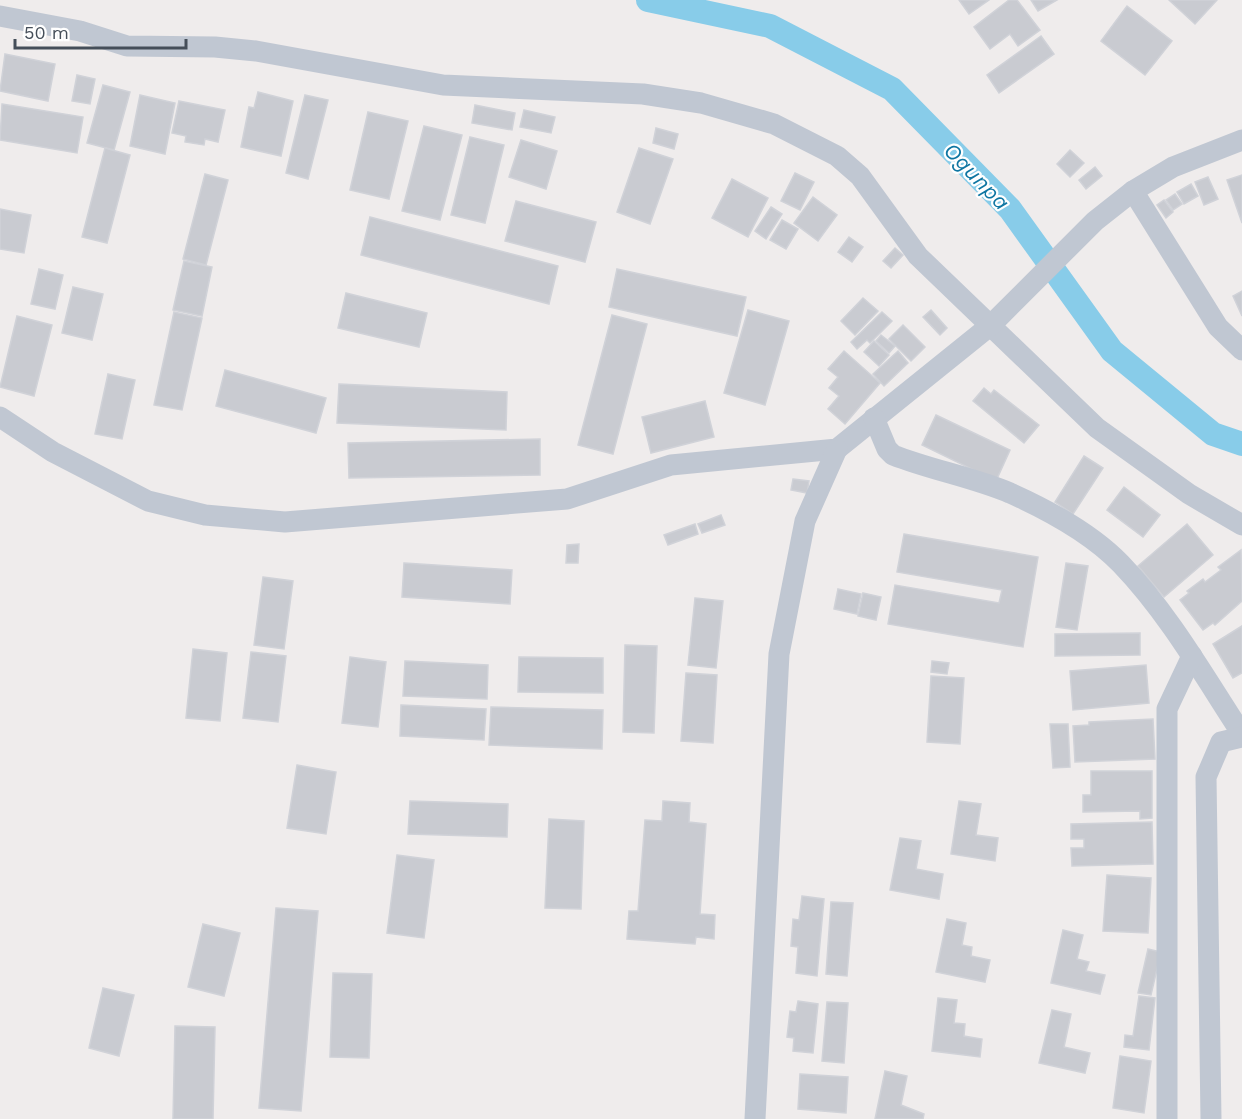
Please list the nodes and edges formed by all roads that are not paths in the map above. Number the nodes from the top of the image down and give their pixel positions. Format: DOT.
graph roads {
  1 [pos="0,16"];
  2 [pos="1242,140"];
  3 [pos="1133,190"];
  4 [pos="996,320"];
  5 [pos="1242,350"];
  6 [pos="0,417"];
  7 [pos="874,418"];
  8 [pos="837,449"];
  9 [pos="1242,525"];
  10 [pos="1192,656"];
  11 [pos="1242,735"];
  12 [pos="755,1119"];
  13 [pos="1167,1119"];
  14 [pos="1211,1119"];
  1 -- 4 [label="street"];
  2 -- 3 [label="street"];
  3 -- 4 [label="street"];
  3 -- 5 [label="street"];
  4 -- 7 [label="street"];
  4 -- 9 [label="street"];
  6 -- 8 [label="street"];
  7 -- 8 [label="street"];
  7 -- 10 [label="street"];
  8 -- 12 [label="street"];
  10 -- 11 [label="street"];
  10 -- 13 [label="street"];
  11 -- 14 [label="street"];
}
